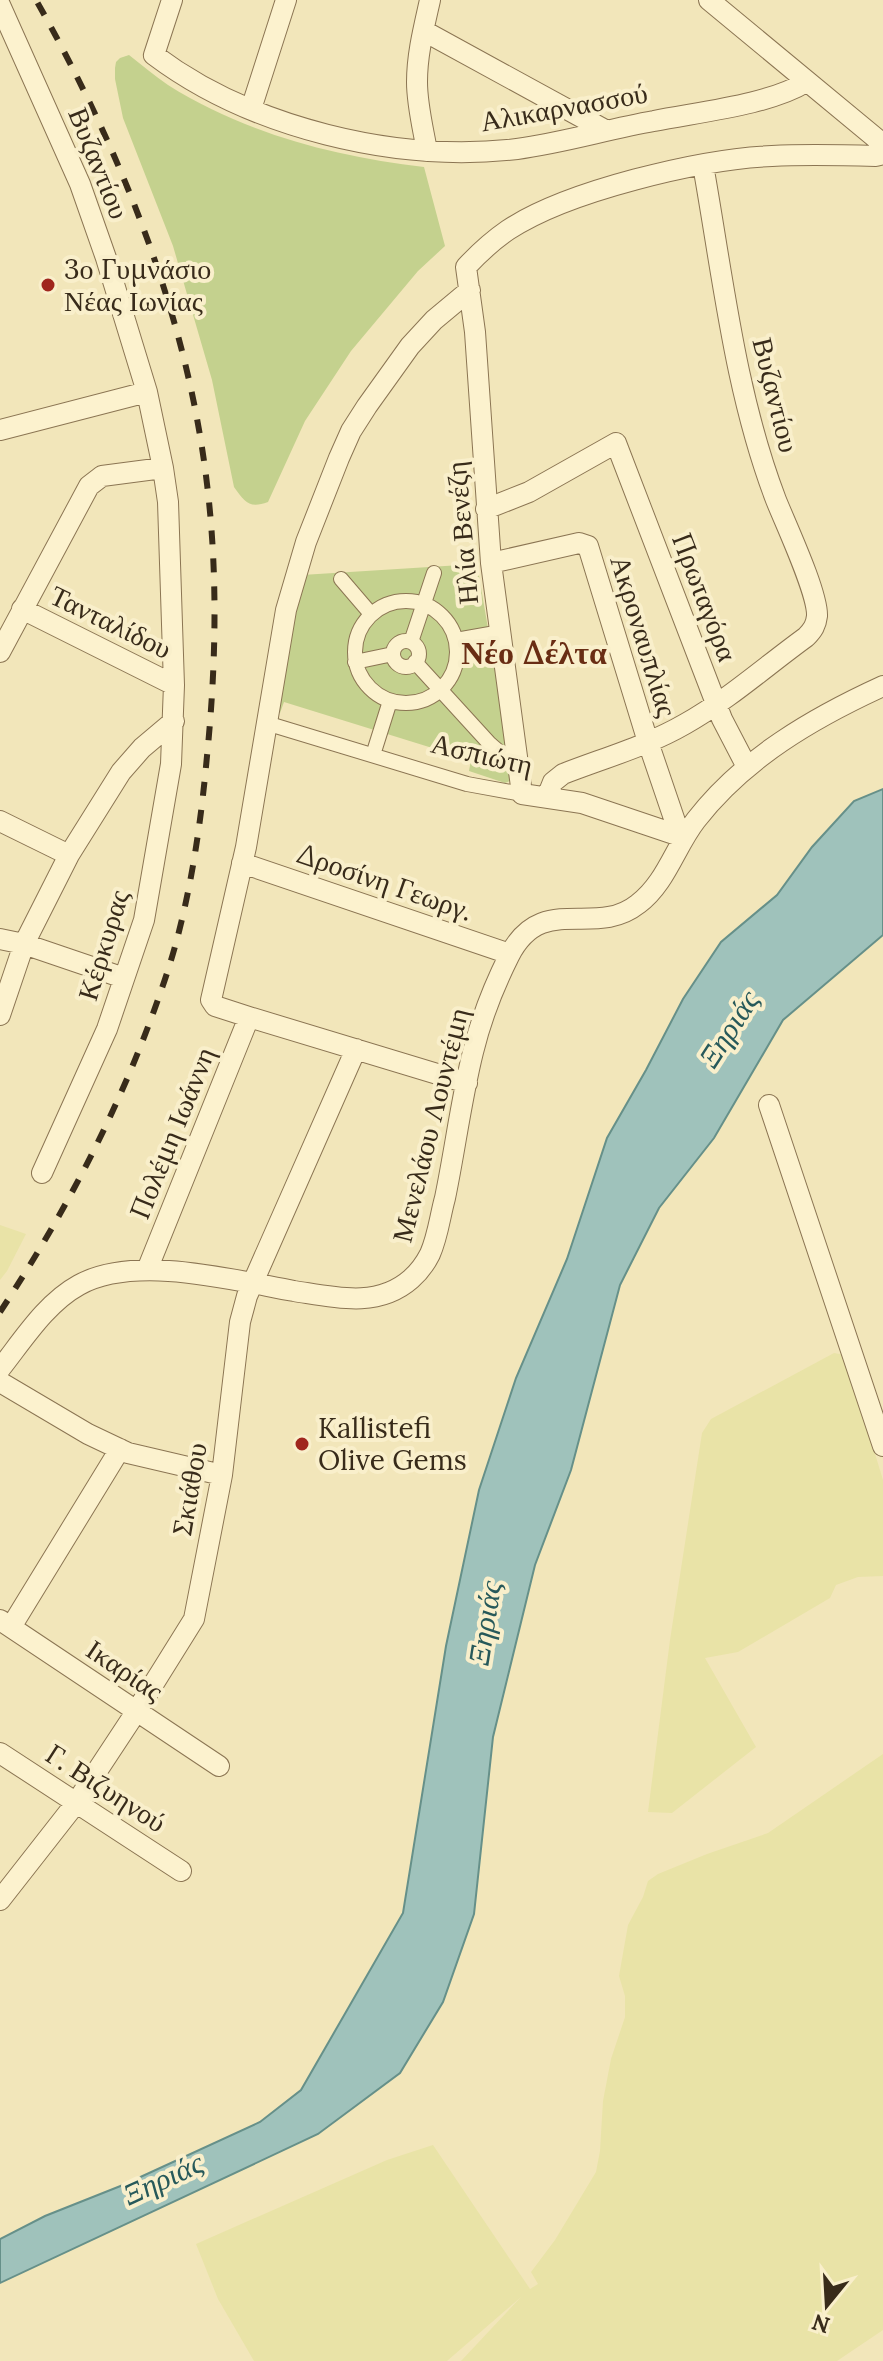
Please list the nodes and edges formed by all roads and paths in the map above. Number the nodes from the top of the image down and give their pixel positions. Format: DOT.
graph roads {
  1 [pos="172,0"];
  2 [pos="286,0"];
  3 [pos="430,0"];
  4 [pos="709,0"];
  5 [pos="2,13"];
  6 [pos="424,31"];
  7 [pos="806,82"];
  8 [pos="251,109"];
  9 [pos="605,130"];
  10 [pos="883,144"];
  11 [pos="427,151"];
  12 [pos="883,154"];
  13 [pos="703,165"];
  14 [pos="470,290"];
  15 [pos="147,392"];
  16 [pos="0,430"];
  17 [pos="163,468"];
  18 [pos="486,509"];
  19 [pos="491,563"];
  20 [pos="434,573"];
  21 [pos="341,579"];
  22 [pos="423,604"];
  23 [pos="22,609"];
  24 [pos="371,614"];
  25 [pos="501,632"];
  26 [pos="456,640"];
  27 [pos="411,642"];
  28 [pos="0,652"];
  29 [pos="393,654"];
  30 [pos="355,662"];
  31 [pos="415,662"];
  32 [pos="174,685"];
  33 [pos="883,686"];
  34 [pos="440,690"];
  35 [pos="390,701"];
  36 [pos="716,704"];
  37 [pos="174,721"];
  38 [pos="266,723"];
  39 [pos="648,742"];
  40 [pos="373,755"];
  41 [pos="747,767"];
  42 [pos="520,770"];
  43 [pos="522,794"];
  44 [pos="547,797"];
  45 [pos="0,821"];
  46 [pos="682,838"];
  47 [pos="69,855"];
  48 [pos="242,863"];
  49 [pos="0,939"];
  50 [pos="24,944"];
  51 [pos="510,954"];
  52 [pos="124,978"];
  53 [pos="0,1015"];
  54 [pos="249,1017"];
  55 [pos="356,1049"];
  56 [pos="467,1083"];
  57 [pos="769,1105"];
  58 [pos="42,1173"];
  59 [pos="147,1270"];
  60 [pos="251,1283"];
  61 [pos="0,1369"];
  62 [pos="0,1382"];
  63 [pos="883,1446"];
  64 [pos="120,1449"];
  65 [pos="222,1475"];
  66 [pos="6,1624"];
  67 [pos="136,1712"];
  68 [pos="0,1753"];
  69 [pos="219,1766"];
  70 [pos="76,1803"];
  71 [pos="181,1871"];
  72 [pos="0,1900"];
  1 -- 8 [label="street, Αλικαρνασσού"];
  2 -- 8 [label="street"];
  3 -- 6 [label="street"];
  4 -- 7 [label="street"];
  5 -- 15 [label="street, Βυζαντίου"];
  6 -- 9 [label="street"];
  6 -- 11 [label="street"];
  7 -- 9 [label="street, Αλικαρνασσού"];
  7 -- 10 [label="street"];
  8 -- 11 [label="street, Αλικαρνασσού"];
  9 -- 11 [label="street, Αλικαρνασσού"];
  12 -- 13 [label="street"];
  13 -- 14 [label="street, Ηλία Βενέζη"];
  13 -- 36 [label="street, Βυζαντίου"];
  14 -- 18 [label="street, Ηλία Βενέζη"];
  14 -- 38 [label="street"];
  15 -- 16 [label="street"];
  15 -- 17 [label="street, Βυζαντίου"];
  17 -- 23 [label="street"];
  17 -- 32 [label="street, Κέρκυρας"];
  18 -- 19 [label="street, Ηλία Βενέζη"];
  18 -- 36 [label="street, Πρωταγόρα"];
  19 -- 25 [label="street, Ηλία Βενέζη"];
  19 -- 39 [label="street, Ακροναυπλίας"];
  20 -- 22 [label="street"];
  21 -- 24 [label="street"];
  22 -- 24 [label="street"];
  22 -- 26 [label="street"];
  22 -- 27 [label="street"];
  23 -- 28 [label="street"];
  23 -- 32 [label="street, Τανταλίδου"];
  24 -- 30 [label="street"];
  25 -- 26 [label="street"];
  25 -- 42 [label="street, Ηλία Βενέζη"];
  26 -- 34 [label="street"];
  27 -- 29 [label="street"];
  27 -- 31 [label="street"];
  29 -- 30 [label="street"];
  29 -- 31 [label="street"];
  30 -- 35 [label="street"];
  31 -- 34 [label="street"];
  32 -- 37 [label="street, Κέρκυρας"];
  33 -- 41 [label="street, Μενελάου Λουντέμη"];
  34 -- 35 [label="street"];
  34 -- 42 [label="street"];
  35 -- 40 [label="street"];
  36 -- 39 [label="street"];
  36 -- 41 [label="street, Πρωταγόρα"];
  37 -- 47 [label="street"];
  37 -- 52 [label="street, Κέρκυρας"];
  38 -- 40 [label="street, Ασπιώτη"];
  38 -- 48 [label="street"];
  39 -- 44 [label="street"];
  39 -- 46 [label="street, Ακροναυπλίας"];
  40 -- 43 [label="street, Ασπιώτη"];
  41 -- 46 [label="street, Μενελάου Λουντέμη"];
  42 -- 43 [label="street, Ηλία Βενέζη"];
  43 -- 44 [label="street, Ασπιώτη"];
  44 -- 46 [label="street, Ασπιώτη"];
  45 -- 47 [label="street"];
  46 -- 51 [label="street, Μενελάου Λουντέμη"];
  47 -- 50 [label="street"];
  48 -- 51 [label="street, Δροσίνη Γεωργ."];
  48 -- 54 [label="street"];
  49 -- 50 [label="street"];
  50 -- 52 [label="street"];
  50 -- 53 [label="street"];
  51 -- 56 [label="street, Μενελάου Λουντέμη"];
  52 -- 58 [label="street, Κέρκυρας"];
  54 -- 55 [label="street"];
  54 -- 59 [label="street, Πολέμη Ιωάννη"];
  55 -- 56 [label="street"];
  55 -- 60 [label="street, Σκιάθου"];
  56 -- 60 [label="street, Μενελάου Λουντέμη"];
  57 -- 63 [label="street"];
  59 -- 60 [label="street, Μενελάου Λουντέμη"];
  59 -- 61 [label="street, Μενελάου Λουντέμη"];
  60 -- 65 [label="street, Σκιάθου"];
  62 -- 64 [label="street"];
  64 -- 65 [label="street"];
  64 -- 66 [label="street"];
  65 -- 67 [label="street, Σκιάθου"];
  66 -- 67 [label="street, Ικαρίας"];
  67 -- 69 [label="street, Ικαρίας"];
  67 -- 70 [label="street, Σκιάθου"];
  68 -- 70 [label="street, Γ. Βιζυηνού"];
  70 -- 71 [label="street, Γ. Βιζυηνού"];
  70 -- 72 [label="street, Σκιάθου"];
}
